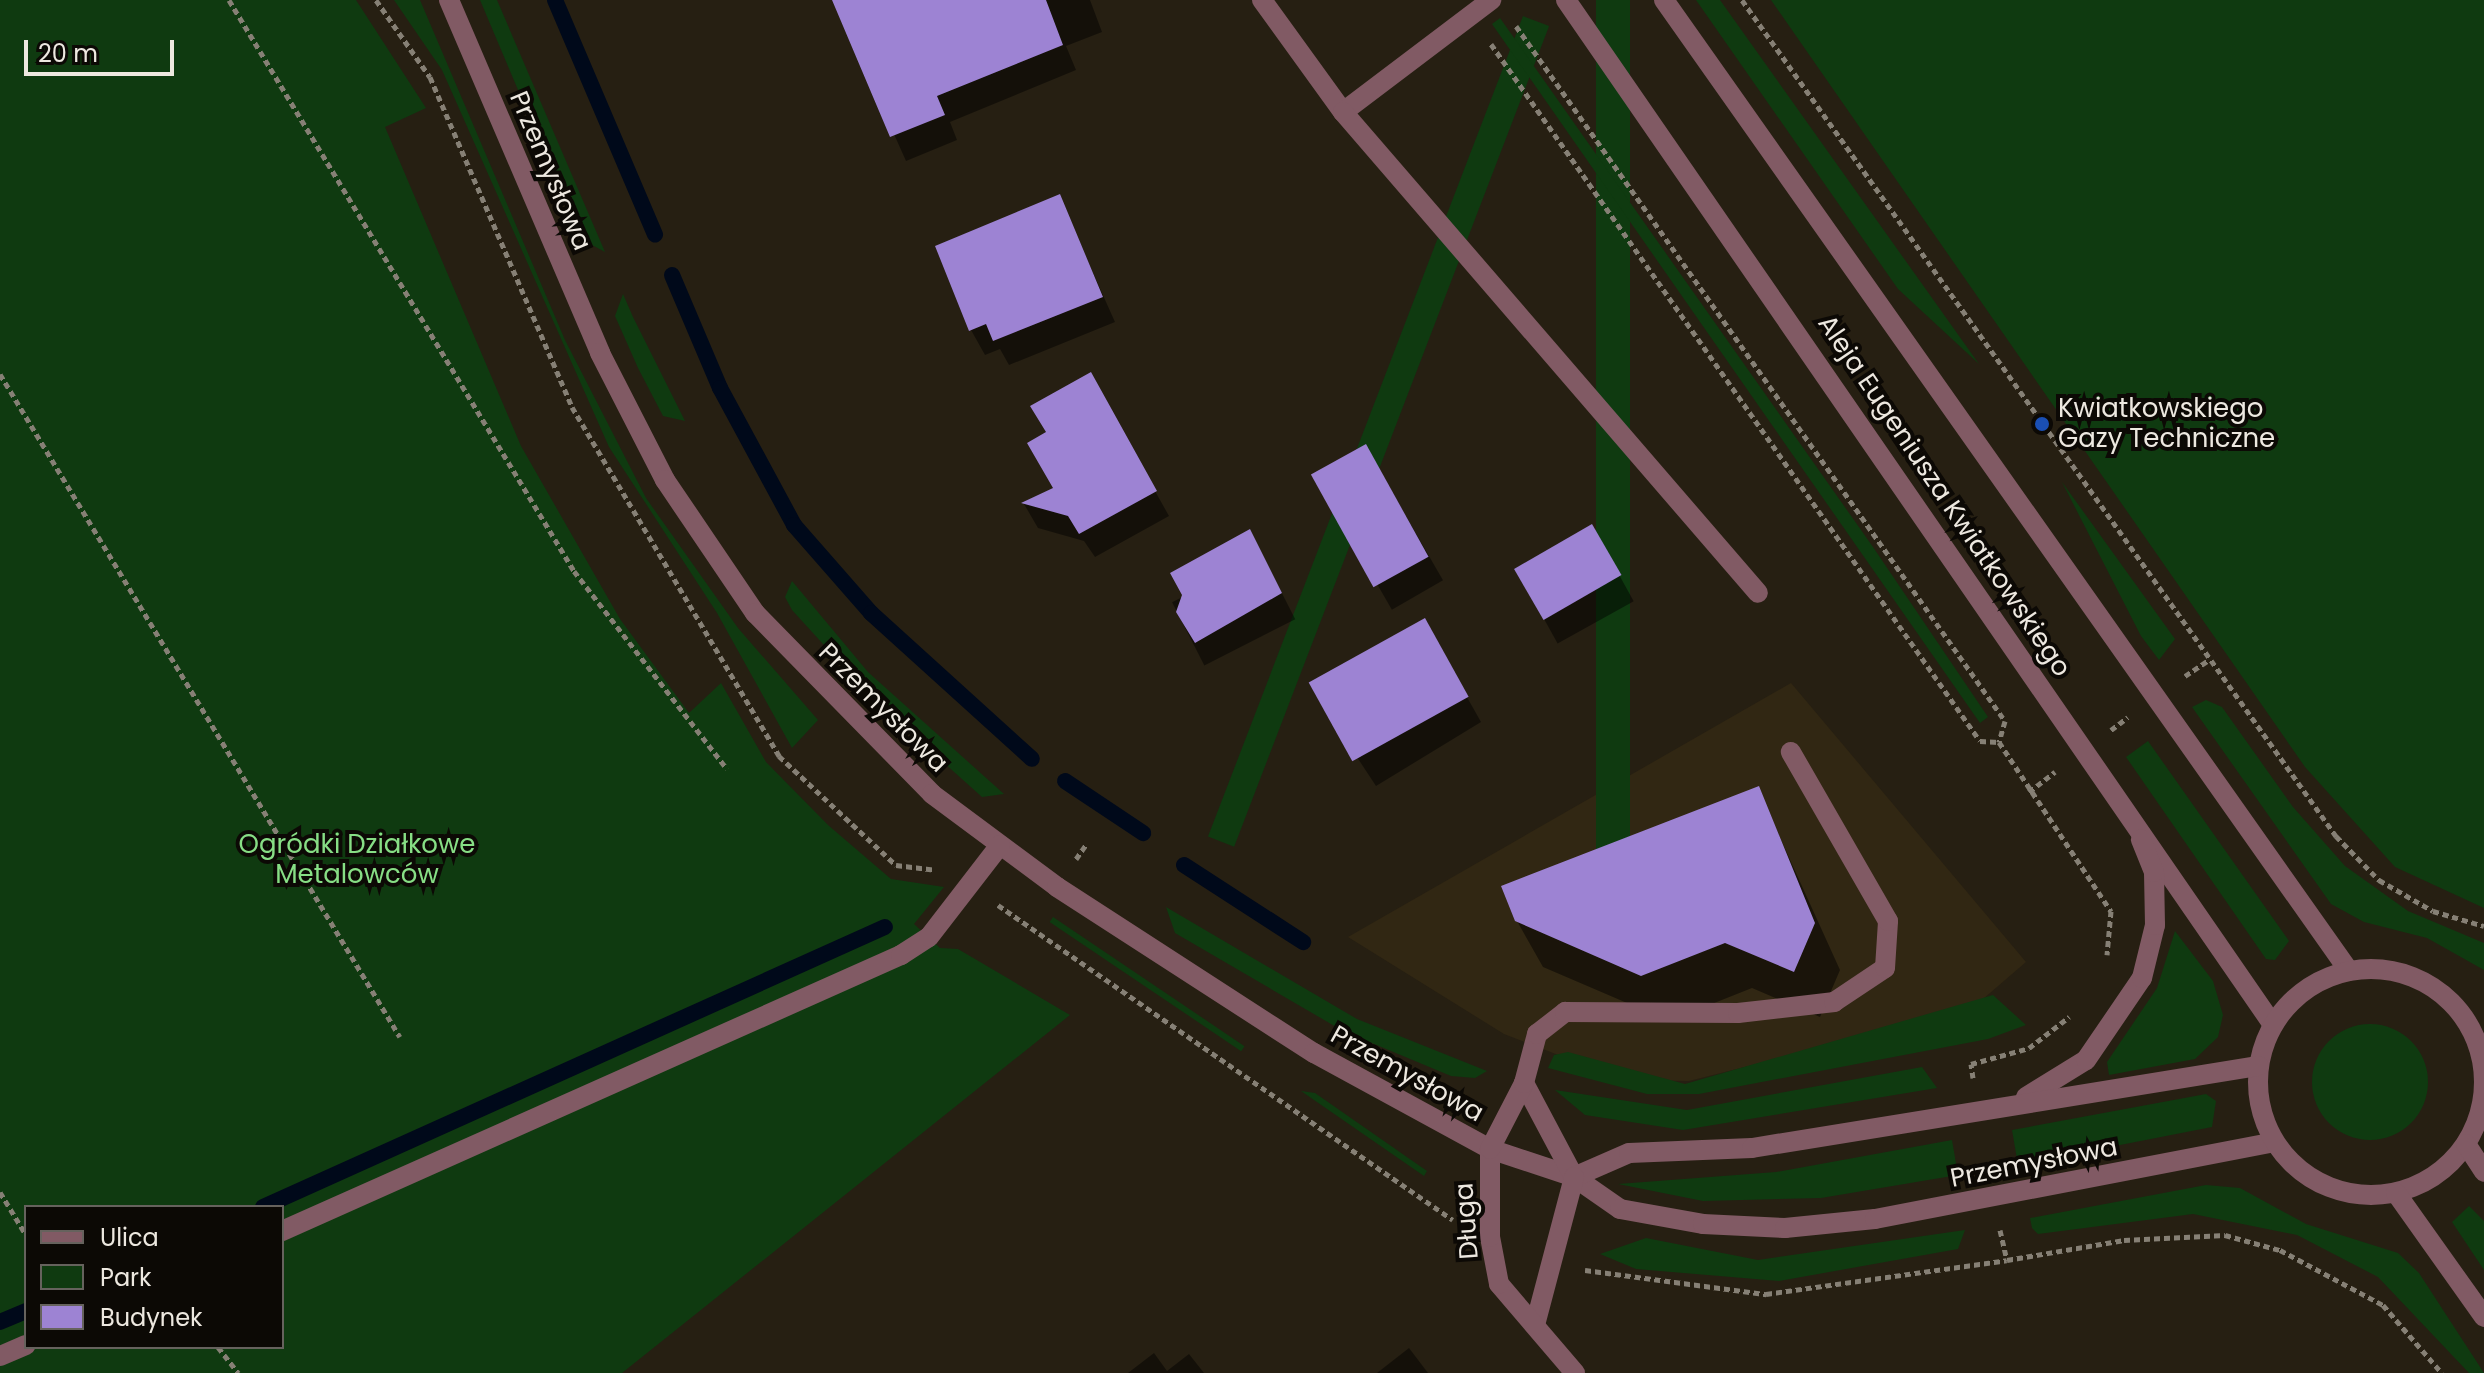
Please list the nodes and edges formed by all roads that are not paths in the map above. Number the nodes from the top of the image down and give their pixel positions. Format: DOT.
graph roads {
  1 [pos="449,0"];
  2 [pos="1262,0"];
  3 [pos="1491,0"];
  4 [pos="1566,0"];
  5 [pos="1664,0"];
  6 [pos="1343,112"];
  7 [pos="1758,593"];
  8 [pos="1791,752"];
  9 [pos="2129,811"];
  10 [pos="1000,845"];
  11 [pos="2349,971"];
  12 [pos="2475,1018"];
  13 [pos="2273,1025"];
  14 [pos="2258,1066"];
  15 [pos="1524,1083"];
  16 [pos="2484,1096"];
  17 [pos="2024,1099"];
  18 [pos="2274,1142"];
  19 [pos="2466,1144"];
  20 [pos="1490,1149"];
  21 [pos="2484,1172"];
  22 [pos="1574,1177"];
  23 [pos="2396,1193"];
  24 [pos="284,1230"];
  25 [pos="2484,1317"];
  26 [pos="1535,1325"];
  27 [pos="24,1346"];
  28 [pos="0,1356"];
  29 [pos="1575,1373"];
  1 -- 10 [label="street, Przemysłowa"];
  2 -- 6 [label="street"];
  3 -- 6 [label="street"];
  4 -- 9 [label="street, Aleja Eugeniusza Kwiatkowskiego"];
  5 -- 11 [label="street, Aleja Eugeniusza Kwiatkowskiego"];
  6 -- 7 [label="street"];
  8 -- 15 [label="street"];
  9 -- 13 [label="street, Aleja Eugeniusza Kwiatkowskiego"];
  9 -- 17 [label="street, Przemysłowa"];
  10 -- 20 [label="street, Przemysłowa"];
  10 -- 24 [label="street"];
  11 -- 12 [label="street"];
  11 -- 13 [label="street"];
  12 -- 16 [label="street"];
  13 -- 14 [label="street"];
  14 -- 17 [label="street, Przemysłowa"];
  14 -- 18 [label="street"];
  15 -- 20 [label="street"];
  15 -- 22 [label="street"];
  16 -- 19 [label="street"];
  17 -- 22 [label="street, Przemysłowa"];
  18 -- 22 [label="street, Przemysłowa"];
  18 -- 23 [label="street"];
  19 -- 21 [label="street"];
  19 -- 23 [label="street"];
  20 -- 22 [label="street, Przemysłowa"];
  20 -- 26 [label="street, Długa"];
  22 -- 26 [label="street"];
  23 -- 25 [label="street"];
  26 -- 29 [label="street, Długa"];
  27 -- 28 [label="street"];
}
